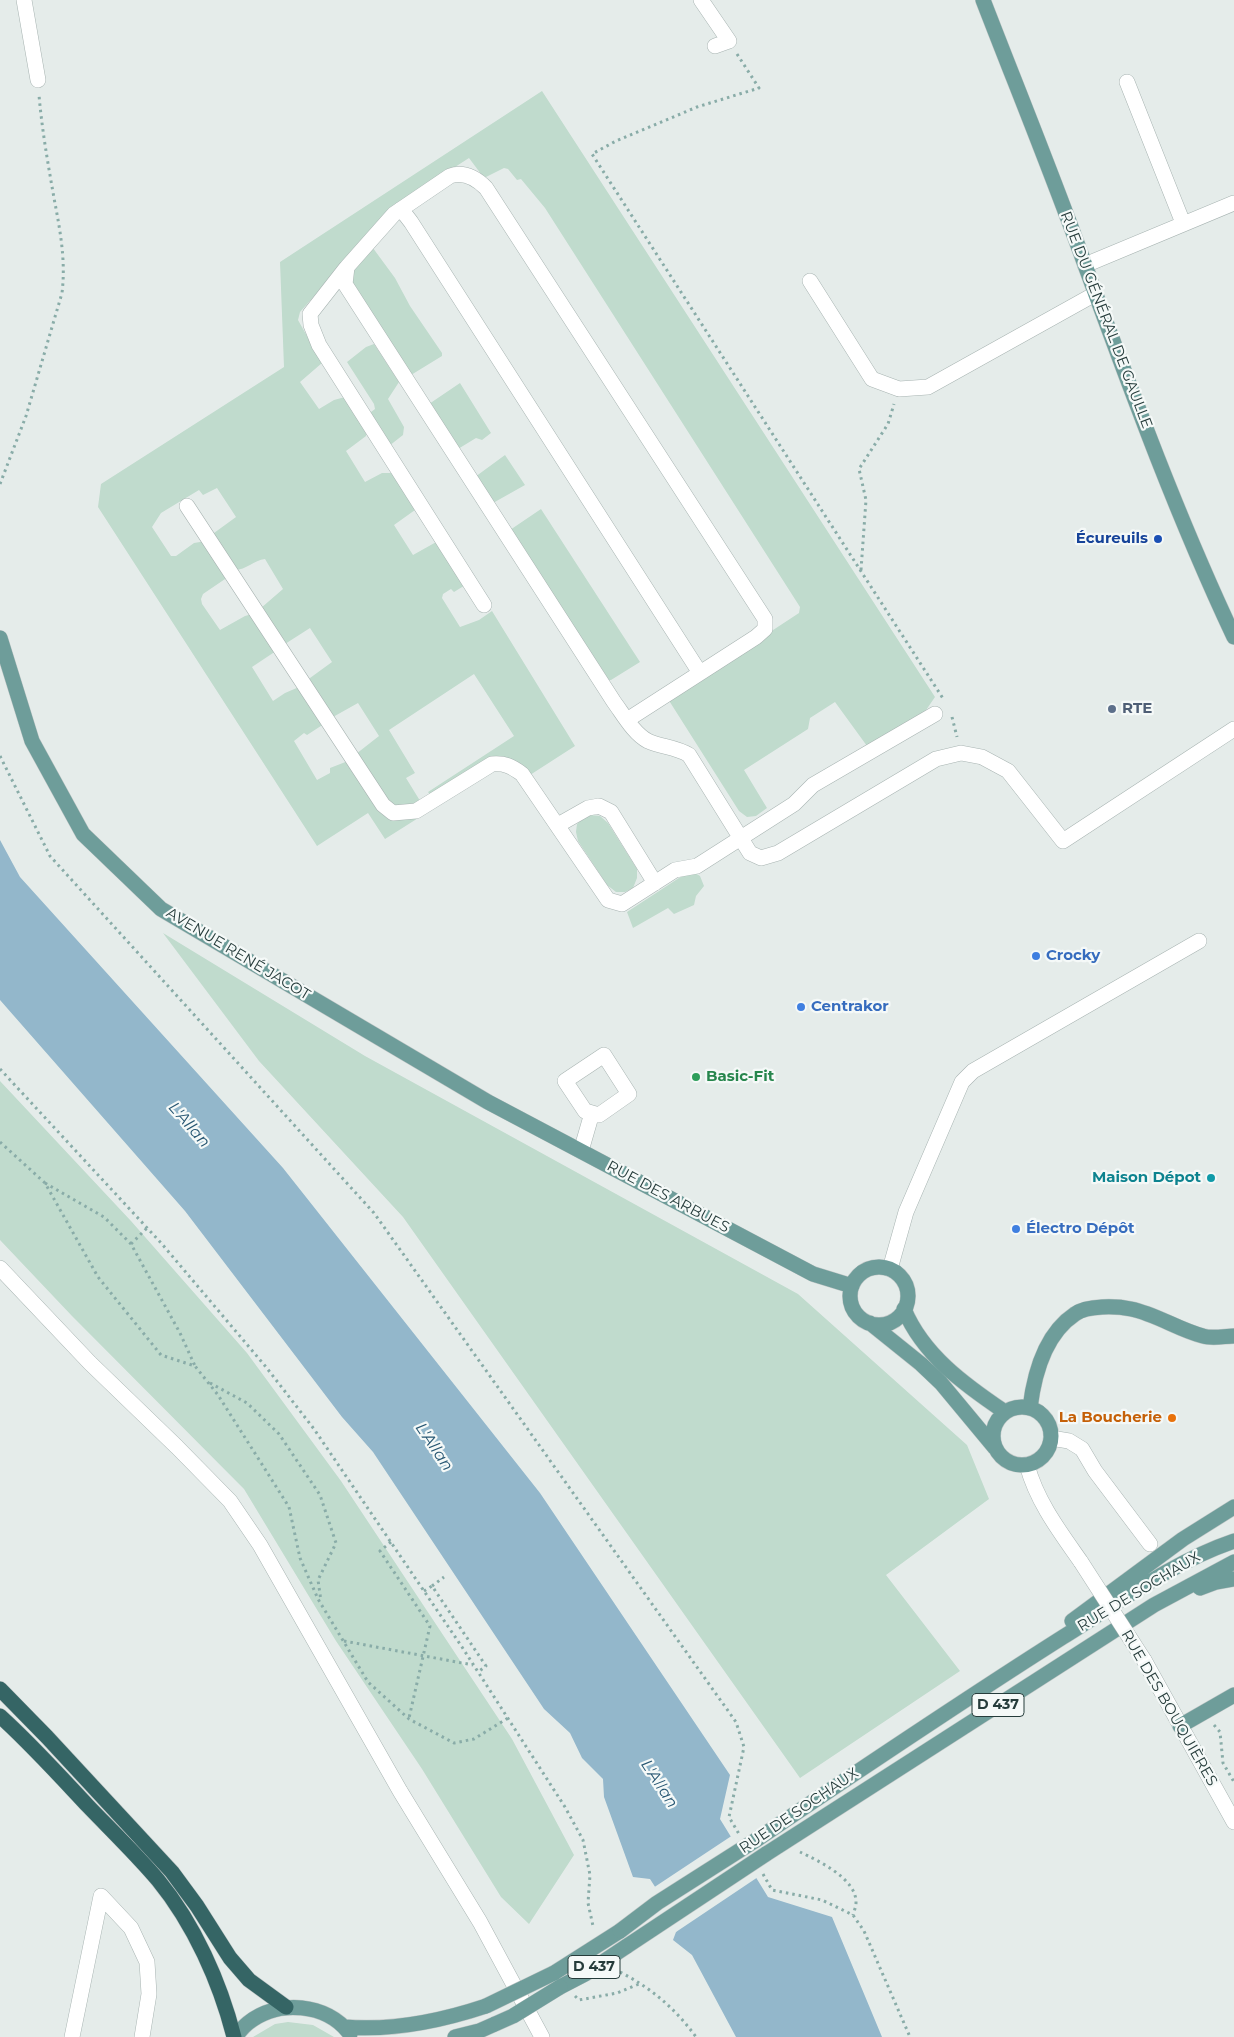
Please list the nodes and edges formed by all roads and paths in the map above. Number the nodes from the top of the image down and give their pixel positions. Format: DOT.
graph roads {
  1 [pos="24,0"];
  2 [pos="701,0"];
  3 [pos="983,0"];
  4 [pos="722,43"];
  5 [pos="38,80"];
  6 [pos="1127,82"];
  7 [pos="1234,203"];
  8 [pos="401,209"];
  9 [pos="1183,223"];
  10 [pos="1085,265"];
  11 [pos="347,267"];
  12 [pos="810,280"];
  13 [pos="1095,294"];
  14 [pos="899,389"];
  15 [pos="0,484"];
  16 [pos="187,506"];
  17 [pos="861,570"];
  18 [pos="484,605"];
  19 [pos="1234,637"];
  20 [pos="0,638"];
  21 [pos="700,673"];
  22 [pos="945,701"];
  23 [pos="950,708"];
  24 [pos="935,714"];
  25 [pos="627,720"];
  26 [pos="1234,729"];
  27 [pos="962,753"];
  28 [pos="0,756"];
  29 [pos="558,825"];
  30 [pos="741,838"];
  31 [pos="655,883"];
  32 [pos="1199,940"];
  33 [pos="0,1069"];
  34 [pos="488,1102"];
  35 [pos="592,1113"];
  36 [pos="0,1142"];
  37 [pos="581,1151"];
  38 [pos="45,1183"];
  39 [pos="147,1228"];
  40 [pos="131,1244"];
  41 [pos="0,1268"];
  42 [pos="890,1269"];
  43 [pos="852,1286"];
  44 [pos="904,1309"];
  45 [pos="870,1323"];
  46 [pos="1234,1336"];
  47 [pos="195,1366"];
  48 [pos="207,1381"];
  49 [pos="1030,1408"];
  50 [pos="1006,1412"];
  51 [pos="1051,1438"];
  52 [pos="995,1448"];
  53 [pos="1028,1465"];
  54 [pos="1234,1506"];
  55 [pos="1234,1540"];
  56 [pos="391,1542"];
  57 [pos="1150,1544"];
  58 [pos="1234,1562"];
  59 [pos="444,1578"];
  60 [pos="1234,1579"];
  61 [pos="432,1586"];
  62 [pos="424,1591"];
  63 [pos="1154,1604"];
  64 [pos="321,1605"];
  65 [pos="344,1641"];
  66 [pos="423,1656"];
  67 [pos="474,1665"];
  68 [pos="478,1672"];
  69 [pos="0,1689"];
  70 [pos="1234,1695"];
  71 [pos="967,1698"];
  72 [pos="1204,1712"];
  73 [pos="0,1716"];
  74 [pos="508,1718"];
  75 [pos="409,1719"];
  76 [pos="1180,1726"];
  77 [pos="1234,1782"];
  78 [pos="1234,1822"];
  79 [pos="750,1841"];
  80 [pos="780,1844"];
  81 [pos="762,1860"];
  82 [pos="854,1915"];
  83 [pos="593,1926"];
  84 [pos="620,1972"];
  85 [pos="640,1984"];
  86 [pos="579,2000"];
  87 [pos="286,2007"];
  88 [pos="349,2032"];
  89 [pos="72,2037"];
  90 [pos="142,2037"];
  91 [pos="234,2037"];
  92 [pos="454,2037"];
  93 [pos="542,2037"];
  94 [pos="696,2037"];
  95 [pos="910,2037"];
  1 -- 5 [label="street"];
  2 -- 4 [label="street"];
  3 -- 10 [label="main road, RUE DU GÉNÉRAL DE GAULLE"];
  4 -- 17 [label="path"];
  5 -- 15 [label="path"];
  6 -- 9 [label="street"];
  7 -- 9 [label="street"];
  8 -- 11 [label="street"];
  8 -- 21 [label="street"];
  8 -- 21 [label="street"];
  9 -- 10 [label="street"];
  10 -- 13 [label="main road, RUE DU GÉNÉRAL DE GAULLE"];
  11 -- 18 [label="street"];
  11 -- 25 [label="street"];
  12 -- 14 [label="street"];
  13 -- 14 [label="street"];
  13 -- 19 [label="main road, RUE DU GÉNÉRAL DE GAULLE"];
  14 -- 17 [label="path"];
  16 -- 29 [label="street"];
  17 -- 22 [label="path"];
  20 -- 34 [label="main road, AVENUE RENÉ JACOT"];
  21 -- 25 [label="street"];
  23 -- 27 [label="path"];
  24 -- 30 [label="street"];
  25 -- 30 [label="street"];
  26 -- 27 [label="street"];
  27 -- 30 [label="street"];
  28 -- 79 [label="path"];
  29 -- 31 [label="street"];
  29 -- 31 [label="street"];
  30 -- 31 [label="street"];
  32 -- 42 [label="street"];
  33 -- 39 [label="path"];
  34 -- 37 [label="main road, RUE DES ARBUES"];
  35 -- 37 [label="street"];
  36 -- 38 [label="path"];
  37 -- 43 [label="main road, RUE DES ARBUES"];
  38 -- 40 [label="path"];
  38 -- 47 [label="path"];
  39 -- 40 [label="path"];
  39 -- 56 [label="path"];
  40 -- 47 [label="path"];
  41 -- 93 [label="street"];
  42 -- 43 [label="main road"];
  42 -- 44 [label="main road"];
  43 -- 45 [label="main road"];
  44 -- 45 [label="main road"];
  44 -- 50 [label="main road"];
  45 -- 52 [label="main road"];
  46 -- 49 [label="main road"];
  47 -- 48 [label="path"];
  48 -- 64 [label="path"];
  48 -- 64 [label="path"];
  49 -- 50 [label="main road"];
  49 -- 51 [label="main road"];
  50 -- 52 [label="main road"];
  51 -- 53 [label="main road"];
  51 -- 57 [label="street"];
  52 -- 53 [label="main road"];
  53 -- 76 [label="street, RUE DES BOUQUIÈRES, bridge"];
  54 -- 71 [label="main road"];
  55 -- 71 [label="main road, RUE DE SOCHAUX / D 437"];
  56 -- 62 [label="path"];
  56 -- 66 [label="path"];
  58 -- 63 [label="main road, RUE DE SOCHAUX / D 437"];
  59 -- 61 [label="path"];
  60 -- 63 [label="main road"];
  61 -- 62 [label="path"];
  61 -- 68 [label="path"];
  62 -- 67 [label="path"];
  63 -- 80 [label="main road, RUE DE SOCHAUX / D 437"];
  64 -- 65 [label="path"];
  65 -- 66 [label="path"];
  65 -- 75 [label="path"];
  66 -- 67 [label="path"];
  66 -- 75 [label="path"];
  67 -- 68 [label="path"];
  68 -- 74 [label="path"];
  69 -- 87 [label="highway"];
  70 -- 72 [label="main road"];
  71 -- 79 [label="main road, RUE DE SOCHAUX / D 437"];
  72 -- 76 [label="main road"];
  72 -- 77 [label="path"];
  73 -- 91 [label="highway"];
  74 -- 75 [label="path"];
  74 -- 83 [label="path"];
  76 -- 78 [label="street, RUE DES BOUQUIÈRES"];
  79 -- 88 [label="main road, RUE DE SOCHAUX / D 437, bridge"];
  80 -- 81 [label="main road, RUE DE SOCHAUX / D 437"];
  80 -- 82 [label="path"];
  81 -- 82 [label="path"];
  81 -- 92 [label="main road, RUE DE SOCHAUX / D 437, bridge"];
  82 -- 95 [label="path"];
  84 -- 85 [label="path"];
  85 -- 86 [label="path"];
  85 -- 94 [label="path"];
  87 -- 88 [label="main road"];
  87 -- 91 [label="main road"];
  89 -- 90 [label="street"];
}
